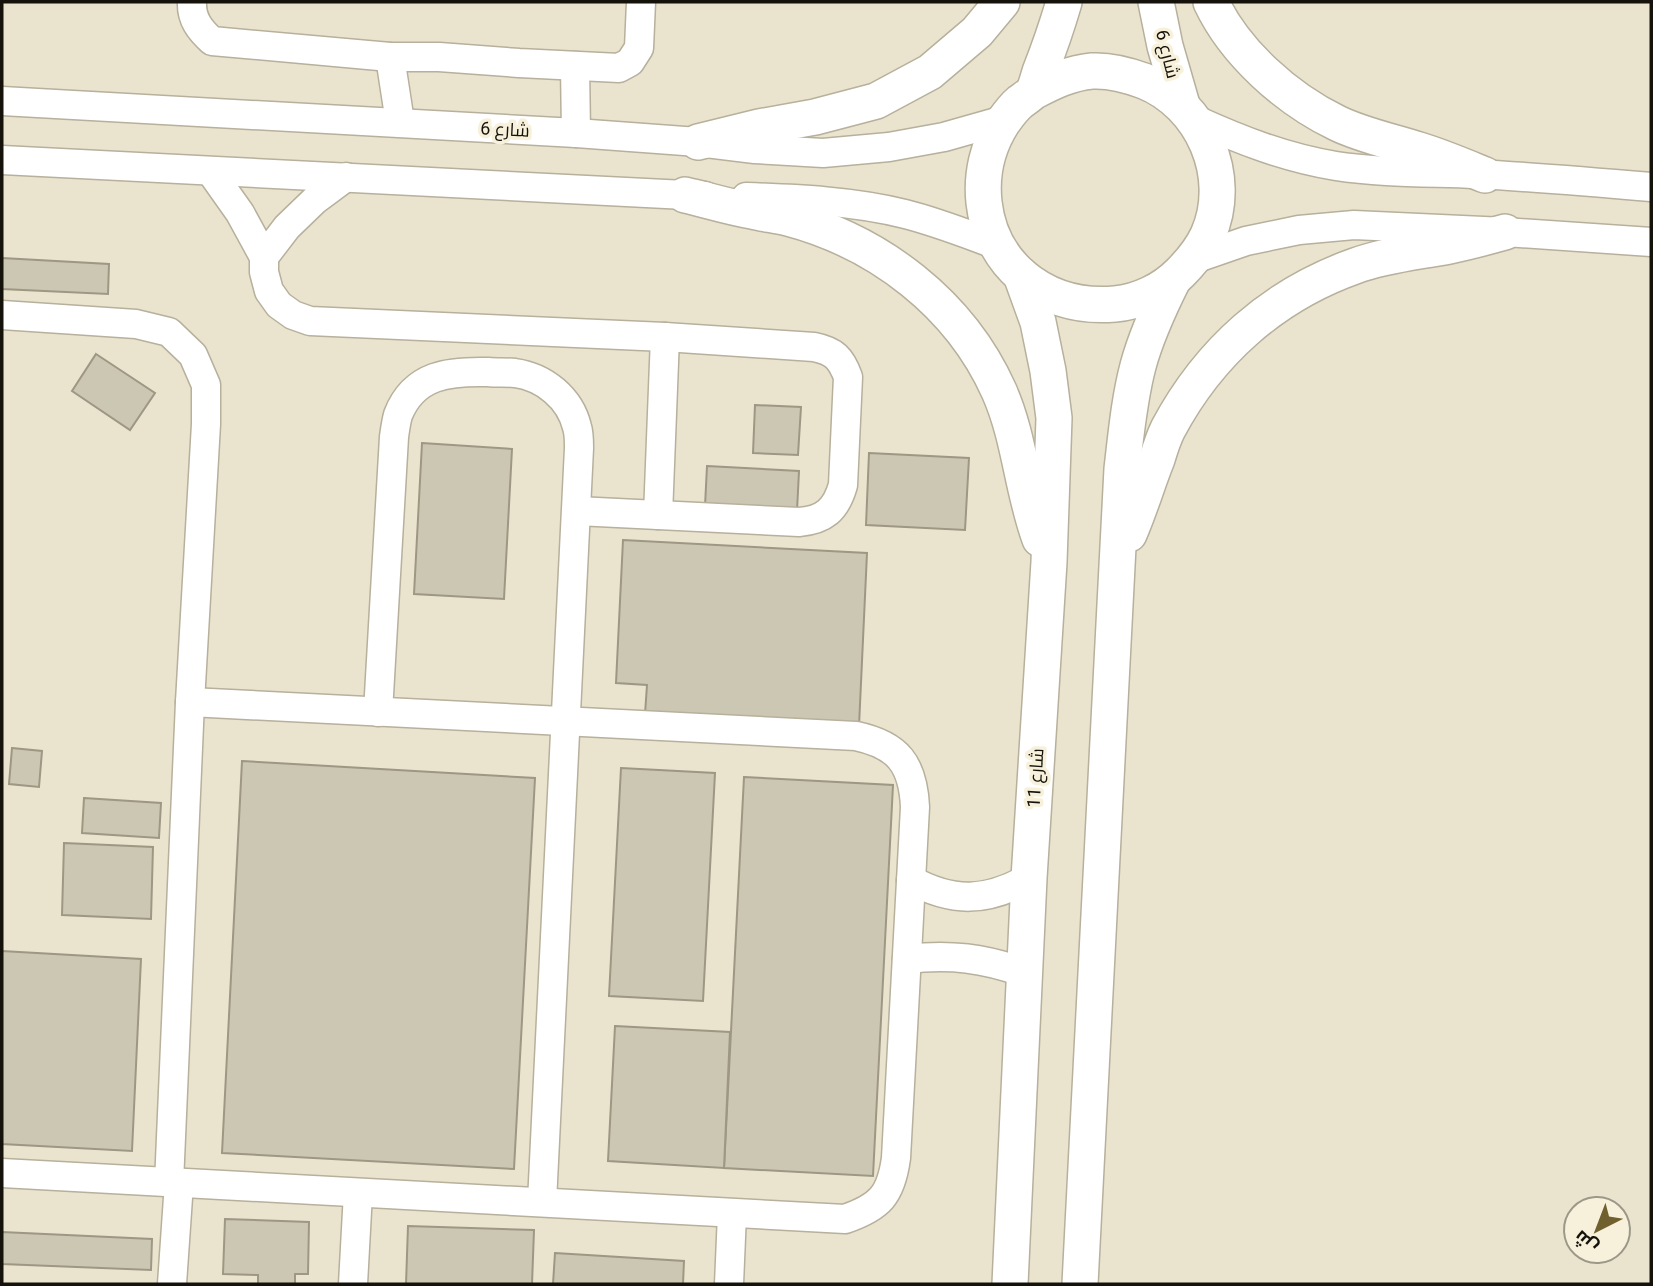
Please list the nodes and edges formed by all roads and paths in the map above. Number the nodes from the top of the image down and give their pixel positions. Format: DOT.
graph roads {
  1 [pos="192,2"];
  2 [pos="641,2"];
  3 [pos="1002,2"];
  4 [pos="1064,2"];
  5 [pos="1156,2"];
  6 [pos="1211,2"];
  7 [pos="390,57"];
  8 [pos="575,66"];
  9 [pos="1033,92"];
  10 [pos="2,101"];
  11 [pos="1188,112"];
  12 [pos="1004,120"];
  13 [pos="400,122"];
  14 [pos="576,133"];
  15 [pos="698,142"];
  16 [pos="2,160"];
  17 [pos="211,172"];
  18 [pos="1485,175"];
  19 [pos="346,177"];
  20 [pos="1651,187"];
  21 [pos="684,195"];
  22 [pos="1505,232"];
  23 [pos="1651,242"];
  24 [pos="997,245"];
  25 [pos="264,257"];
  26 [pos="1184,270"];
  27 [pos="1021,275"];
  28 [pos="2,315"];
  29 [pos="665,337"];
  30 [pos="577,511"];
  31 [pos="658,515"];
  32 [pos="1117,559"];
  33 [pos="1049,562"];
  34 [pos="190,702"];
  35 [pos="378,712"];
  36 [pos="567,721"];
  37 [pos="1029,878"];
  38 [pos="911,880"];
  39 [pos="907,959"];
  40 [pos="1025,973"];
  41 [pos="2,1173"];
  42 [pos="174,1183"];
  43 [pos="358,1193"];
  44 [pos="542,1202"];
  45 [pos="732,1214"];
  46 [pos="1004,1276"];
  47 [pos="172,1284"];
  48 [pos="354,1284"];
  49 [pos="729,1284"];
  50 [pos="1080,1284"];
  1 -- 7 [label="street"];
  2 -- 8 [label="street"];
  3 -- 15 [label="main road"];
  4 -- 9 [label="main road"];
  5 -- 11 [label="main road, شارع 6"];
  6 -- 18 [label="main road"];
  7 -- 8 [label="street"];
  7 -- 13 [label="street"];
  8 -- 14 [label="street"];
  9 -- 11 [label="main road"];
  9 -- 12 [label="main road"];
  10 -- 13 [label="street, شارع 6"];
  11 -- 18 [label="street"];
  11 -- 26 [label="main road"];
  12 -- 15 [label="street, شارع 6"];
  12 -- 24 [label="main road"];
  13 -- 14 [label="street, شارع 6"];
  14 -- 15 [label="street, شارع 6"];
  16 -- 17 [label="street"];
  17 -- 19 [label="street"];
  17 -- 25 [label="street"];
  18 -- 20 [label="street"];
  19 -- 21 [label="street"];
  19 -- 25 [label="street"];
  21 -- 24 [label="street"];
  21 -- 33 [label="main road"];
  22 -- 23 [label="street"];
  22 -- 26 [label="street"];
  22 -- 32 [label="main road"];
  24 -- 27 [label="main road"];
  25 -- 29 [label="street"];
  26 -- 27 [label="main road"];
  26 -- 32 [label="main road"];
  27 -- 33 [label="main road, شارع 11"];
  28 -- 34 [label="street"];
  29 -- 31 [label="street"];
  29 -- 31 [label="street"];
  30 -- 31 [label="street"];
  30 -- 35 [label="street"];
  30 -- 36 [label="street"];
  32 -- 50 [label="main road"];
  33 -- 37 [label="main road, شارع 11"];
  34 -- 35 [label="street"];
  34 -- 42 [label="street"];
  35 -- 36 [label="street"];
  36 -- 38 [label="street"];
  36 -- 44 [label="street"];
  37 -- 38 [label="street"];
  37 -- 40 [label="main road, شارع 11"];
  38 -- 39 [label="street"];
  39 -- 40 [label="street"];
  39 -- 45 [label="street"];
  40 -- 46 [label="main road, شارع 11"];
  41 -- 42 [label="street"];
  42 -- 43 [label="street"];
  42 -- 47 [label="street"];
  43 -- 44 [label="street"];
  43 -- 48 [label="street"];
  44 -- 45 [label="street"];
  45 -- 49 [label="street"];
}
